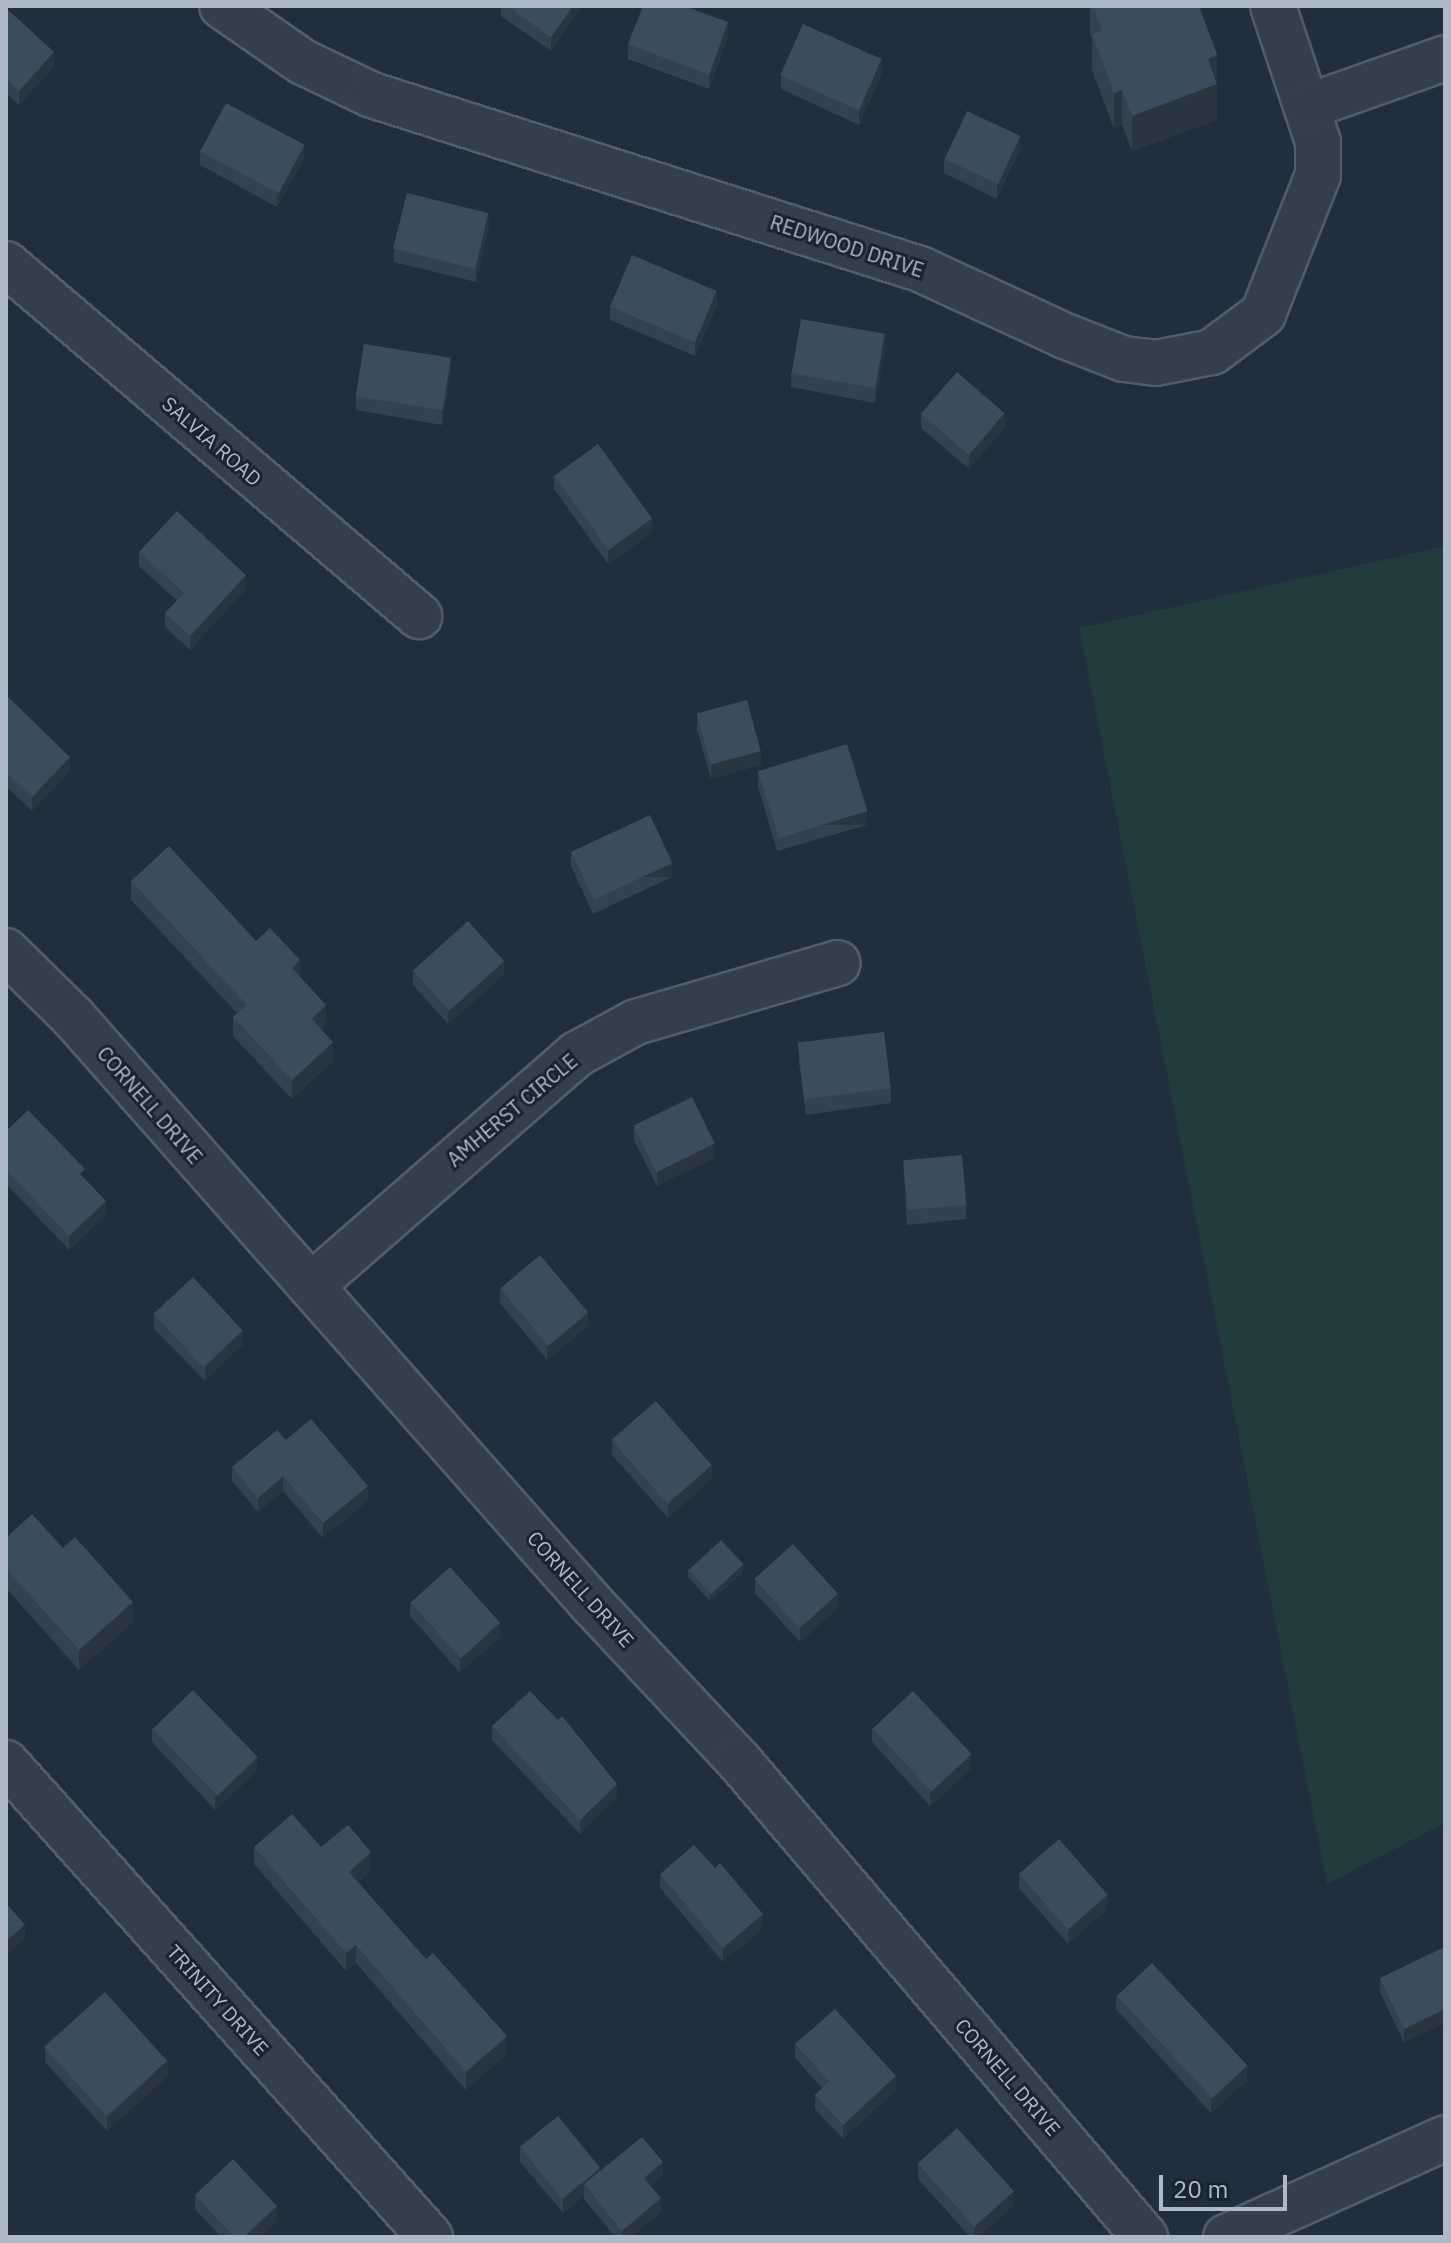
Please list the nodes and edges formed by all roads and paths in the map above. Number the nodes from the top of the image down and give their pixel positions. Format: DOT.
graph roads {
  1 [pos="222,6"];
  2 [pos="1273,6"];
  3 [pos="1445,58"];
  4 [pos="1307,107"];
  5 [pos="6,264"];
  6 [pos="419,616"];
  7 [pos="6,951"];
  8 [pos="838,963"];
  9 [pos="311,1286"];
  10 [pos="6,1763"];
  11 [pos="1445,2138"];
  12 [pos="430,2237"];
  13 [pos="1145,2237"];
  14 [pos="1226,2237"];
  1 -- 4 [label="street, REDWOOD DRIVE"];
  2 -- 4 [label="street, REDWOOD DRIVE"];
  3 -- 4 [label="street"];
  5 -- 6 [label="street, SALVIA ROAD"];
  7 -- 9 [label="street, CORNELL DRIVE"];
  8 -- 9 [label="street, AMHERST CIRCLE"];
  9 -- 13 [label="street, CORNELL DRIVE"];
  10 -- 12 [label="street, TRINITY DRIVE"];
  11 -- 14 [label="street"];
}
